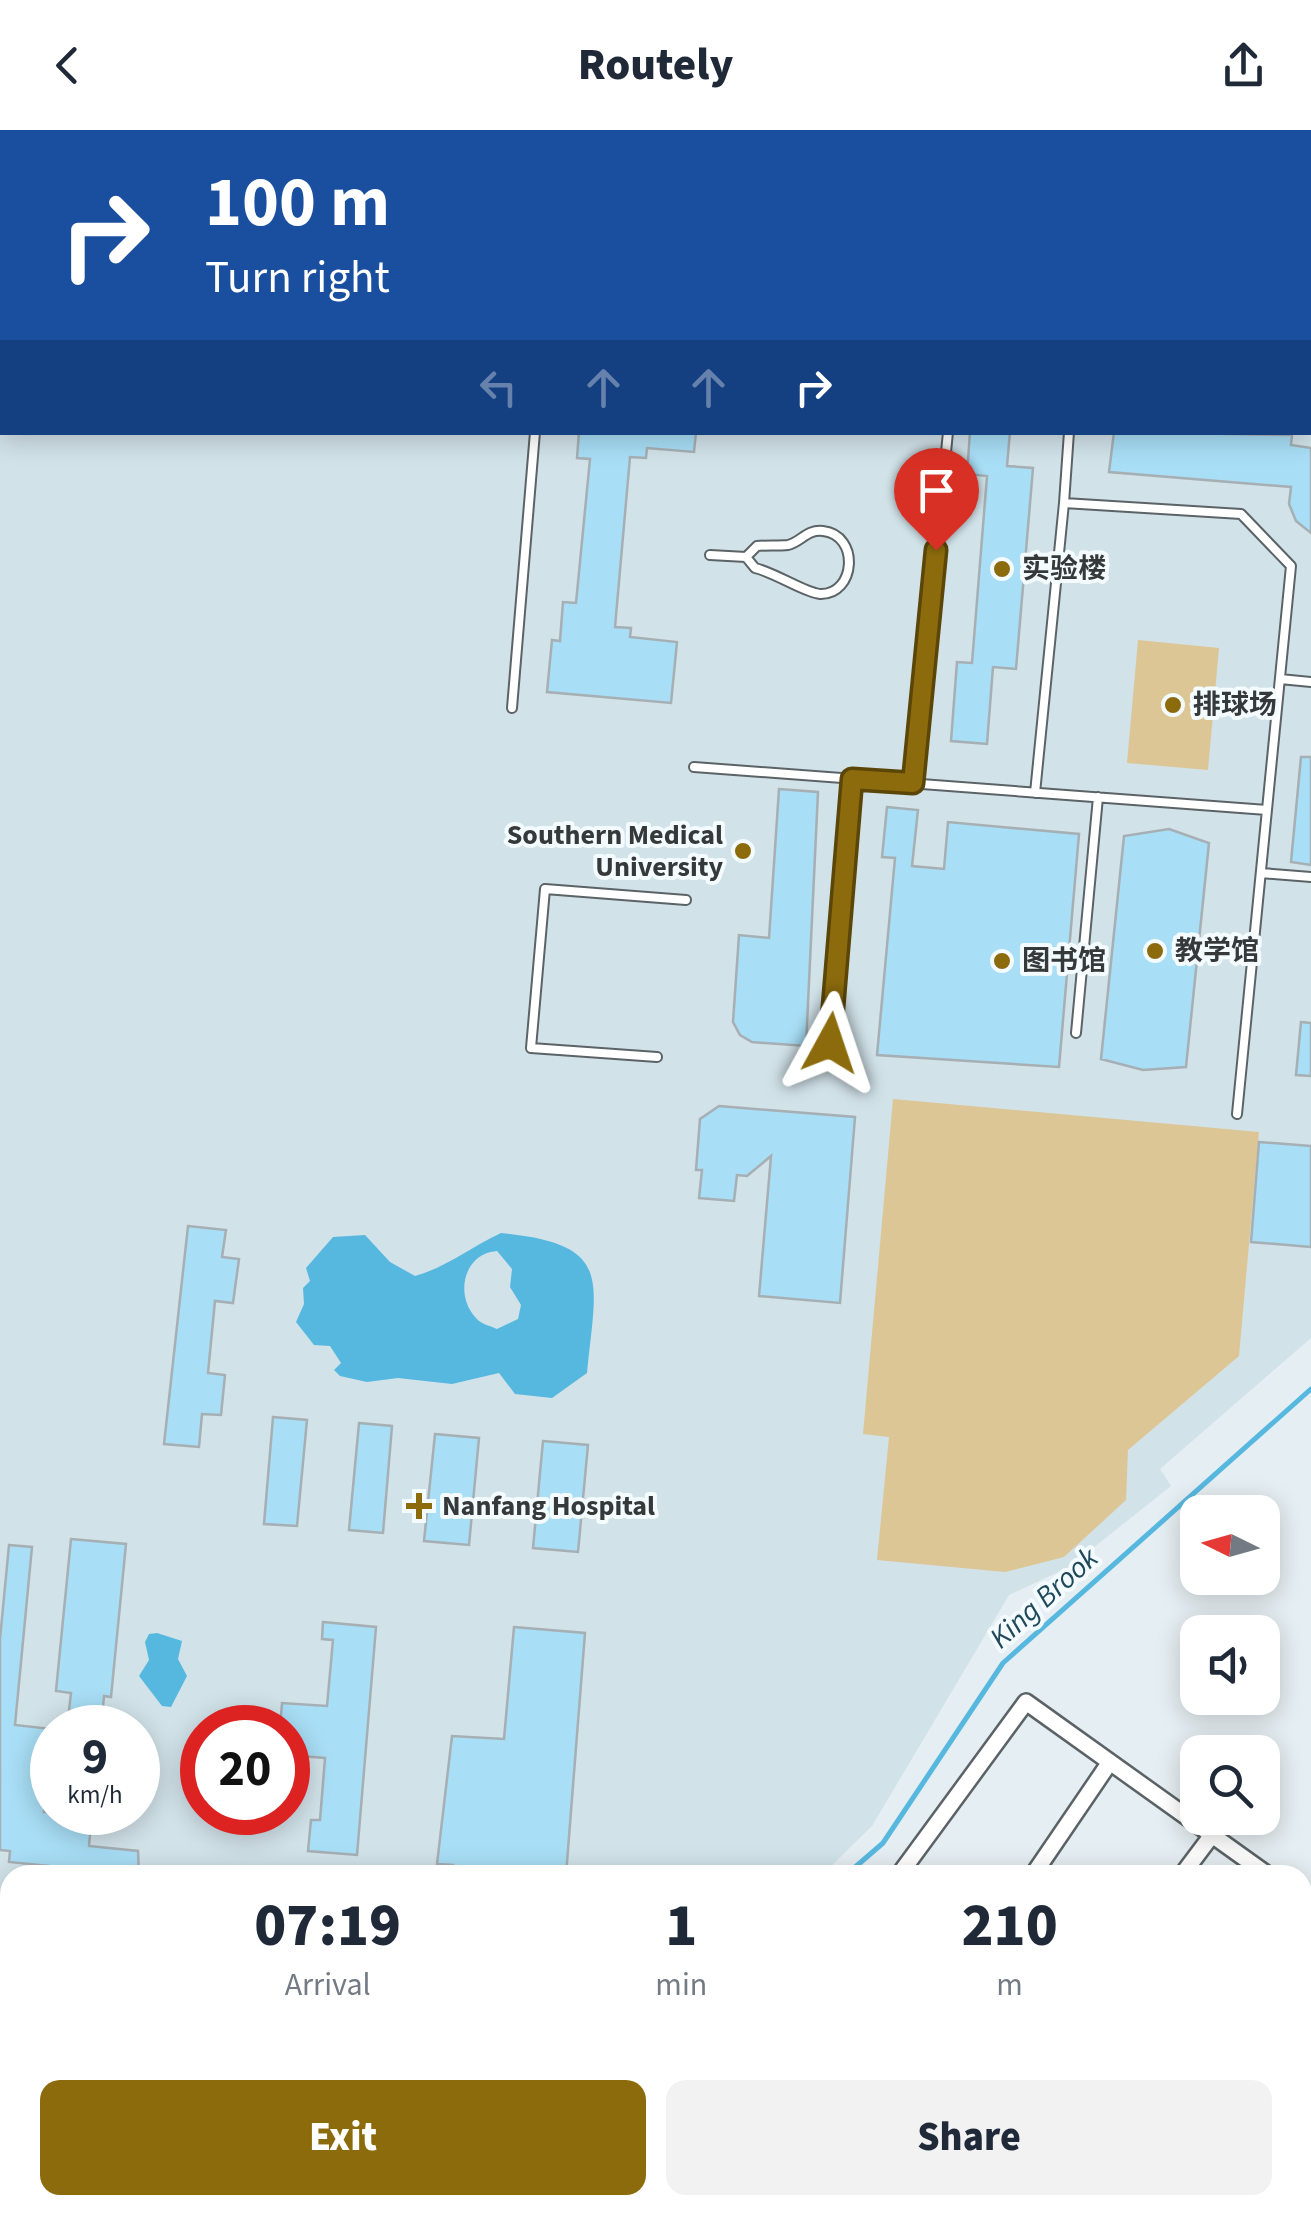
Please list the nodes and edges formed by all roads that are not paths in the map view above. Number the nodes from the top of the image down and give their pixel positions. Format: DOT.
graph roads {
  1 [pos="535,435"];
  2 [pos="948,435"];
  3 [pos="1069,435"];
  4 [pos="1064,503"];
  5 [pos="710,555"];
  6 [pos="746,557"];
  7 [pos="1280,679"];
  8 [pos="1311,682"];
  9 [pos="512,708"];
  10 [pos="694,767"];
  11 [pos="852,779"];
  12 [pos="913,783"];
  13 [pos="1035,792"];
  14 [pos="1098,797"];
  15 [pos="1267,810"];
  16 [pos="1261,873"];
  17 [pos="1311,878"];
  18 [pos="686,900"];
  19 [pos="1076,1033"];
  20 [pos="830,1043"];
  21 [pos="657,1058"];
  22 [pos="1237,1114"];
  23 [pos="1110,1762"];
  24 [pos="1180,1812"];
  25 [pos="1212,1835"];
  26 [pos="907,1865"];
  27 [pos="1040,1865"];
  28 [pos="1190,1865"];
  29 [pos="1254,1865"];
  1 -- 9 [label="lane"];
  2 -- 12 [label="lane"];
  3 -- 4 [label="lane"];
  4 -- 7 [label="lane"];
  4 -- 13 [label="lane"];
  5 -- 6 [label="lane"];
  6 -- 6 [label="lane"];
  7 -- 8 [label="lane"];
  7 -- 15 [label="lane"];
  10 -- 11 [label="lane"];
  11 -- 12 [label="lane"];
  11 -- 20 [label="lane"];
  12 -- 13 [label="lane"];
  13 -- 14 [label="lane"];
  14 -- 15 [label="lane"];
  14 -- 19 [label="lane"];
  15 -- 16 [label="lane"];
  16 -- 17 [label="lane"];
  16 -- 22 [label="lane"];
  18 -- 21 [label="lane"];
  23 -- 24 [label="street"];
  23 -- 26 [label="street"];
  23 -- 27 [label="street"];
  25 -- 28 [label="street"];
  25 -- 29 [label="street"];
}
